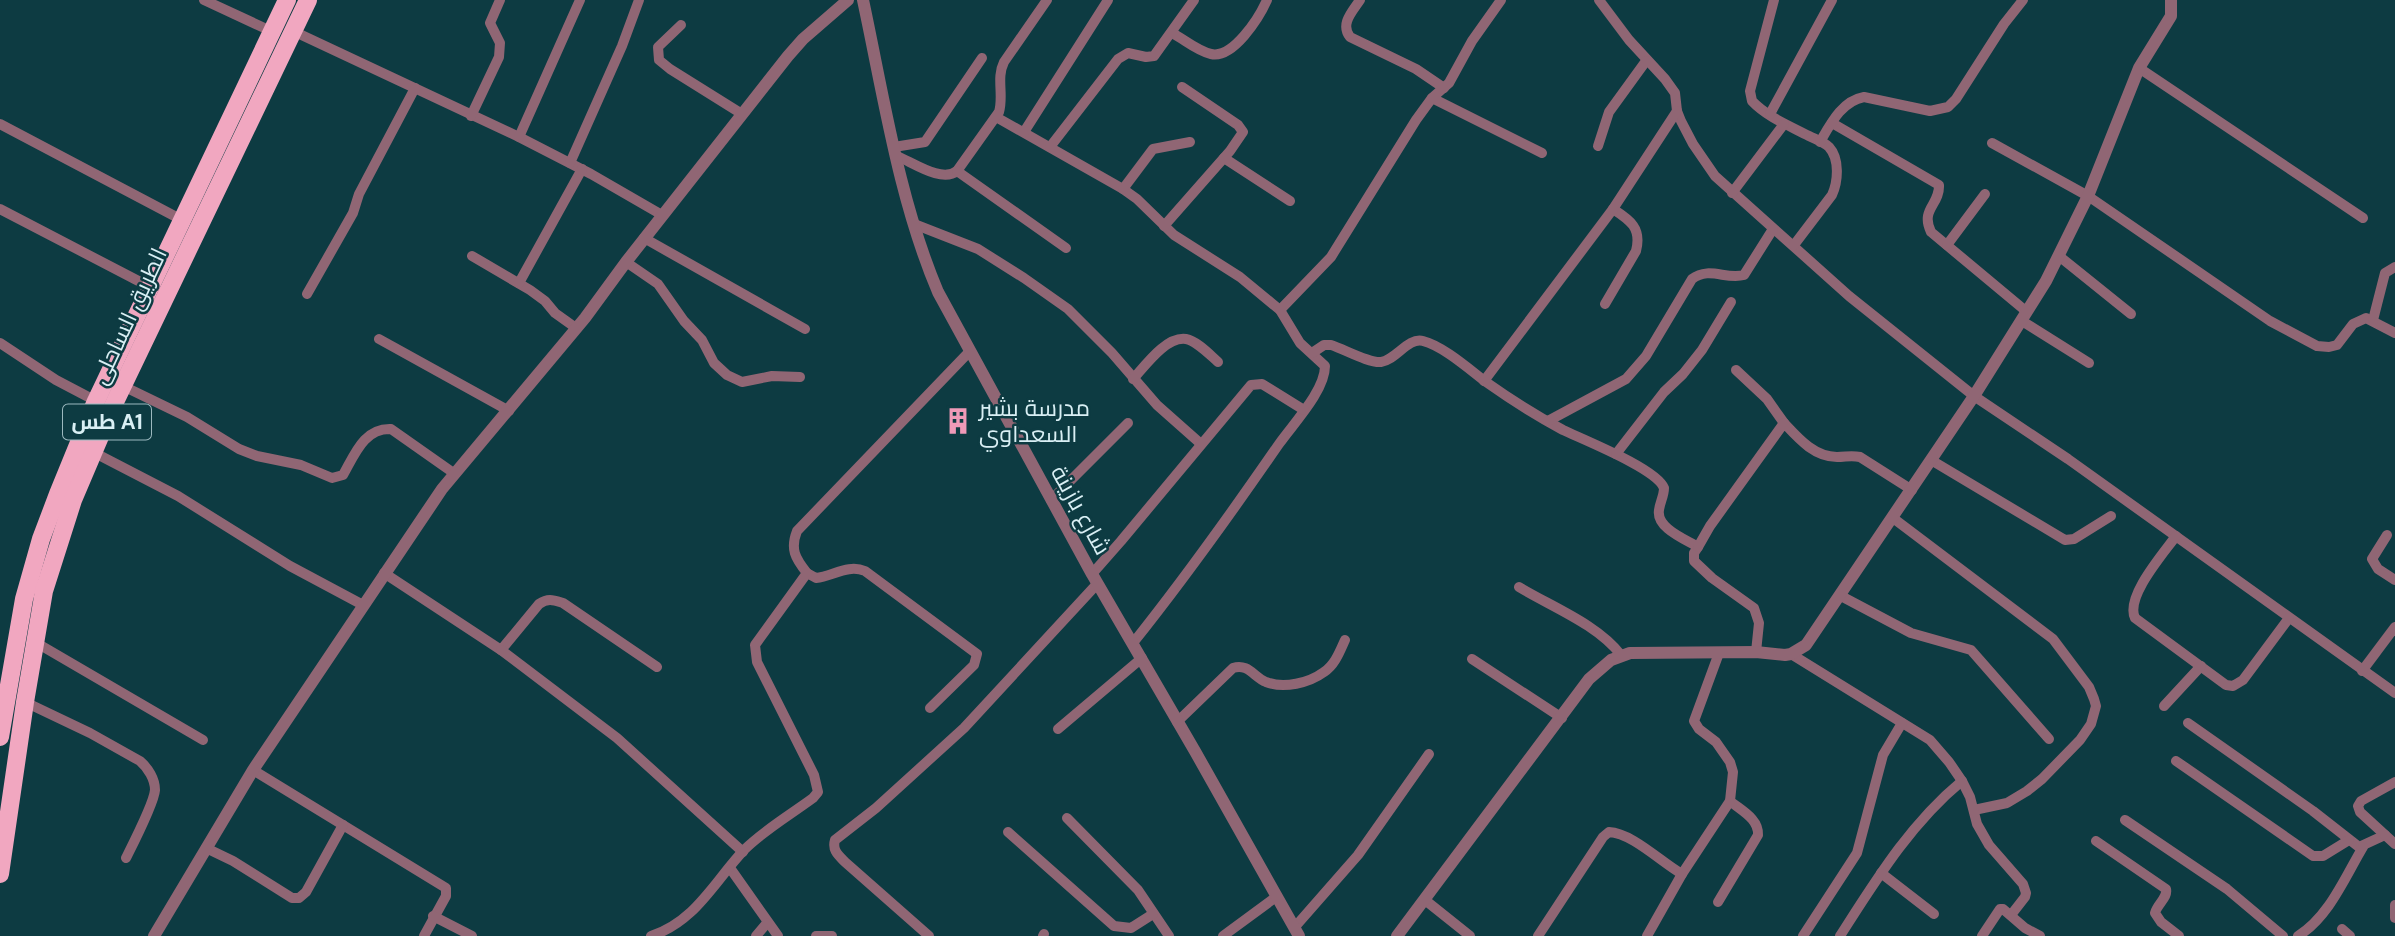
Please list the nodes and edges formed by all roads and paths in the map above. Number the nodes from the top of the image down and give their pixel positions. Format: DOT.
graph roads {
  1 [pos="204,0"];
  2 [pos="287,0"];
  3 [pos="308,0"];
  4 [pos="500,0"];
  5 [pos="580,0"];
  6 [pos="639,0"];
  7 [pos="848,0"];
  8 [pos="863,0"];
  9 [pos="1047,0"];
  10 [pos="1108,0"];
  11 [pos="1195,0"];
  12 [pos="1267,0"];
  13 [pos="1360,0"];
  14 [pos="1501,0"];
  15 [pos="1600,0"];
  16 [pos="1774,0"];
  17 [pos="1832,0"];
  18 [pos="2023,0"];
  19 [pos="2171,0"];
  20 [pos="681,25"];
  21 [pos="293,31"];
  22 [pos="273,32"];
  23 [pos="1172,33"];
  24 [pos="982,58"];
  25 [pos="1646,61"];
  26 [pos="2139,68"];
  27 [pos="1182,87"];
  28 [pos="415,88"];
  29 [pos="1444,88"];
  30 [pos="1432,98"];
  31 [pos="1677,111"];
  32 [pos="742,114"];
  33 [pos="1770,114"];
  34 [pos="471,116"];
  35 [pos="996,117"];
  36 [pos="1832,123"];
  37 [pos="0,124"];
  38 [pos="1784,124"];
  39 [pos="1024,132"];
  40 [pos="519,137"];
  41 [pos="1191,142"];
  42 [pos="1820,142"];
  43 [pos="1992,143"];
  44 [pos="1598,146"];
  45 [pos="1050,147"];
  46 [pos="896,151"];
  47 [pos="1542,153"];
  48 [pos="1224,158"];
  49 [pos="570,163"];
  50 [pos="582,169"];
  51 [pos="957,171"];
  52 [pos="1123,189"];
  53 [pos="1732,193"];
  54 [pos="1985,194"];
  55 [pos="2088,196"];
  56 [pos="1290,201"];
  57 [pos="0,209"];
  58 [pos="1613,209"];
  59 [pos="662,215"];
  60 [pos="2363,218"];
  61 [pos="182,220"];
  62 [pos="914,224"];
  63 [pos="1164,226"];
  64 [pos="1773,229"];
  65 [pos="644,238"];
  66 [pos="1794,245"];
  67 [pos="1947,245"];
  68 [pos="1066,248"];
  69 [pos="472,256"];
  70 [pos="2059,256"];
  71 [pos="626,262"];
  72 [pos="2395,267"];
  73 [pos="519,283"];
  74 [pos="150,287"];
  75 [pos="307,294"];
  76 [pos="1731,302"];
  77 [pos="1605,304"];
  78 [pos="1280,310"];
  79 [pos="2131,314"];
  80 [pos="2024,317"];
  81 [pos="2373,320"];
  82 [pos="576,328"];
  83 [pos="805,329"];
  84 [pos="2395,333"];
  85 [pos="379,339"];
  86 [pos="0,343"];
  87 [pos="970,351"];
  88 [pos="1312,353"];
  89 [pos="1218,362"];
  90 [pos="2089,363"];
  91 [pos="1736,370"];
  92 [pos="800,377"];
  93 [pos="1133,379"];
  94 [pos="1484,381"];
  95 [pos="123,386"];
  96 [pos="1974,396"];
  97 [pos="96,401"];
  98 [pos="1304,410"];
  99 [pos="509,411"];
  100 [pos="1548,421"];
  101 [pos="1128,423"];
  102 [pos="1784,423"];
  103 [pos="1201,444"];
  104 [pos="93,452"];
  105 [pos="1616,454"];
  106 [pos="1931,460"];
  107 [pos="455,474"];
  108 [pos="1912,490"];
  109 [pos="1051,500"];
  110 [pos="2111,516"];
  111 [pos="1893,518"];
  112 [pos="2387,535"];
  113 [pos="2176,536"];
  114 [pos="1698,547"];
  115 [pos="384,573"];
  116 [pos="807,573"];
  117 [pos="1094,579"];
  118 [pos="2395,580"];
  119 [pos="1519,587"];
  120 [pos="1841,596"];
  121 [pos="363,605"];
  122 [pos="2289,618"];
  123 [pos="2395,627"];
  124 [pos="1345,640"];
  125 [pos="35,642"];
  126 [pos="1133,643"];
  127 [pos="501,650"];
  128 [pos="1719,653"];
  129 [pos="1756,653"];
  130 [pos="1791,654"];
  131 [pos="1620,655"];
  132 [pos="1142,658"];
  133 [pos="1472,659"];
  134 [pos="2201,666"];
  135 [pos="657,667"];
  136 [pos="2362,671"];
  137 [pos="2395,693"];
  138 [pos="24,702"];
  139 [pos="2164,706"];
  140 [pos="930,708"];
  141 [pos="1562,718"];
  142 [pos="1177,722"];
  143 [pos="1902,723"];
  144 [pos="2188,723"];
  145 [pos="1058,729"];
  146 [pos="0,732"];
  147 [pos="2049,739"];
  148 [pos="203,740"];
  149 [pos="1429,754"];
  150 [pos="2176,761"];
  151 [pos="253,770"];
  152 [pos="1962,781"];
  153 [pos="2395,782"];
  154 [pos="1730,801"];
  155 [pos="1974,810"];
  156 [pos="1067,818"];
  157 [pos="2125,820"];
  158 [pos="342,825"];
  159 [pos="1008,832"];
  160 [pos="2385,835"];
  161 [pos="2349,840"];
  162 [pos="2096,841"];
  163 [pos="2395,844"];
  164 [pos="2363,847"];
  165 [pos="206,848"];
  166 [pos="743,852"];
  167 [pos="126,858"];
  168 [pos="730,868"];
  169 [pos="1881,873"];
  170 [pos="0,874"];
  171 [pos="1682,874"];
  172 [pos="1276,897"];
  173 [pos="1425,900"];
  174 [pos="1718,902"];
  175 [pos="2395,905"];
  176 [pos="1153,914"];
  177 [pos="1934,914"];
  178 [pos="433,915"];
  179 [pos="2011,915"];
  180 [pos="2395,918"];
  181 [pos="767,923"];
  182 [pos="1296,932"];
  183 [pos="2027,932"];
  184 [pos="154,936"];
  185 [pos="424,936"];
  186 [pos="472,936"];
  187 [pos="651,936"];
  188 [pos="756,936"];
  189 [pos="778,936"];
  190 [pos="816,936"];
  191 [pos="832,936"];
  192 [pos="929,936"];
  193 [pos="1169,936"];
  194 [pos="1223,936"];
  195 [pos="1397,936"];
  196 [pos="1470,936"];
  197 [pos="1538,936"];
  198 [pos="1647,936"];
  199 [pos="1803,936"];
  200 [pos="1840,936"];
  201 [pos="1982,936"];
  202 [pos="2040,936"];
  203 [pos="2179,936"];
  204 [pos="2283,936"];
  205 [pos="2298,936"];
  1 -- 22 [label="street"];
  2 -- 22 [label="highway, الطريق الساحلى / طس A1"];
  3 -- 21 [label="highway, الطريق الساحلى / طس A1"];
  4 -- 34 [label="street"];
  5 -- 40 [label="street"];
  6 -- 49 [label="street"];
  7 -- 32 [label="street"];
  8 -- 46 [label="street, شارع بازينة"];
  9 -- 35 [label="street"];
  10 -- 39 [label="street"];
  11 -- 23 [label="street"];
  12 -- 23 [label="street"];
  13 -- 29 [label="street"];
  14 -- 29 [label="street"];
  15 -- 25 [label="street"];
  16 -- 33 [label="street"];
  17 -- 33 [label="street"];
  18 -- 36 [label="street"];
  19 -- 26 [label="street"];
  20 -- 32 [label="street"];
  21 -- 28 [label="street"];
  21 -- 95 [label="highway, الطريق الساحلى / طس A1"];
  22 -- 61 [label="highway, الطريق الساحلى / طس A1"];
  23 -- 45 [label="street"];
  24 -- 46 [label="street"];
  25 -- 31 [label="street"];
  25 -- 44 [label="street"];
  26 -- 55 [label="street"];
  26 -- 60 [label="street"];
  27 -- 48 [label="street"];
  28 -- 34 [label="street"];
  28 -- 75 [label="street"];
  29 -- 30 [label="street"];
  30 -- 47 [label="street"];
  30 -- 78 [label="street"];
  31 -- 53 [label="street"];
  31 -- 58 [label="street"];
  32 -- 59 [label="street"];
  33 -- 38 [label="street"];
  34 -- 40 [label="street"];
  35 -- 39 [label="street"];
  35 -- 51 [label="street"];
  36 -- 42 [label="street"];
  36 -- 67 [label="street"];
  37 -- 61 [label="street"];
  38 -- 42 [label="street"];
  38 -- 53 [label="street"];
  39 -- 45 [label="street"];
  40 -- 49 [label="street"];
  41 -- 52 [label="street"];
  42 -- 66 [label="street"];
  43 -- 55 [label="street"];
  45 -- 52 [label="street"];
  46 -- 51 [label="street"];
  46 -- 62 [label="street, شارع بازينة"];
  48 -- 56 [label="street"];
  48 -- 63 [label="street"];
  49 -- 50 [label="street"];
  50 -- 59 [label="street"];
  50 -- 73 [label="street"];
  51 -- 68 [label="street"];
  52 -- 63 [label="street"];
  53 -- 64 [label="street"];
  54 -- 67 [label="street"];
  55 -- 70 [label="street"];
  55 -- 81 [label="street"];
  57 -- 74 [label="street"];
  58 -- 77 [label="street"];
  58 -- 94 [label="street"];
  59 -- 65 [label="street"];
  61 -- 74 [label="highway, الطريق الساحلى / طس A1"];
  62 -- 87 [label="street, شارع بازينة"];
  62 -- 93 [label="street"];
  63 -- 78 [label="street"];
  64 -- 66 [label="street"];
  64 -- 100 [label="street"];
  65 -- 71 [label="street"];
  65 -- 83 [label="street"];
  66 -- 96 [label="street"];
  67 -- 80 [label="street"];
  69 -- 73 [label="street"];
  70 -- 79 [label="street"];
  70 -- 80 [label="street"];
  71 -- 82 [label="street"];
  71 -- 92 [label="street"];
  72 -- 81 [label="street"];
  73 -- 82 [label="street"];
  74 -- 97 [label="highway, الطريق الساحلى / طس A1"];
  76 -- 105 [label="street"];
  78 -- 88 [label="street"];
  80 -- 90 [label="street"];
  80 -- 96 [label="street"];
  81 -- 84 [label="street"];
  82 -- 99 [label="street"];
  85 -- 99 [label="street"];
  86 -- 97 [label="street"];
  87 -- 109 [label="street, شارع بازينة"];
  87 -- 116 [label="street"];
  88 -- 94 [label="street"];
  88 -- 98 [label="street"];
  89 -- 93 [label="street"];
  91 -- 102 [label="street"];
  93 -- 103 [label="street"];
  94 -- 100 [label="street"];
  95 -- 104 [label="highway, الطريق الساحلى / طس A1"];
  95 -- 107 [label="street"];
  96 -- 106 [label="street"];
  96 -- 113 [label="street"];
  97 -- 146 [label="highway, الطريق الساحلى / طس A1"];
  98 -- 103 [label="street"];
  98 -- 126 [label="street"];
  99 -- 107 [label="street"];
  100 -- 105 [label="street"];
  101 -- 109 [label="street"];
  102 -- 108 [label="street"];
  102 -- 114 [label="street"];
  103 -- 117 [label="street"];
  104 -- 121 [label="street"];
  104 -- 125 [label="highway, الطريق الساحلى / طس A1"];
  105 -- 114 [label="street"];
  106 -- 108 [label="street"];
  106 -- 110 [label="street"];
  107 -- 115 [label="street"];
  108 -- 111 [label="street"];
  109 -- 117 [label="street, شارع بازينة"];
  111 -- 120 [label="street"];
  111 -- 155 [label="street"];
  112 -- 118 [label="street"];
  113 -- 122 [label="street"];
  113 -- 134 [label="street"];
  114 -- 129 [label="street"];
  115 -- 121 [label="street"];
  115 -- 127 [label="street"];
  116 -- 140 [label="street"];
  116 -- 166 [label="street"];
  117 -- 126 [label="street, شارع بازينة"];
  117 -- 192 [label="street"];
  119 -- 131 [label="street"];
  120 -- 130 [label="street"];
  120 -- 147 [label="street"];
  121 -- 151 [label="street"];
  122 -- 134 [label="street"];
  122 -- 136 [label="street"];
  123 -- 136 [label="street"];
  124 -- 142 [label="street"];
  125 -- 138 [label="highway, الطريق الساحلى / طس A1"];
  125 -- 148 [label="street"];
  126 -- 132 [label="street, شارع بازينة"];
  127 -- 135 [label="street"];
  127 -- 166 [label="street"];
  128 -- 129 [label="street"];
  128 -- 131 [label="street"];
  128 -- 154 [label="street"];
  129 -- 130 [label="street"];
  130 -- 143 [label="street"];
  131 -- 141 [label="street"];
  132 -- 142 [label="street, شارع بازينة"];
  132 -- 145 [label="street"];
  133 -- 141 [label="street"];
  134 -- 139 [label="street"];
  136 -- 137 [label="street"];
  138 -- 167 [label="street"];
  138 -- 170 [label="highway, الطريق الساحلى / طس A1"];
  141 -- 173 [label="street"];
  142 -- 172 [label="street, شارع بازينة"];
  143 -- 152 [label="street"];
  143 -- 199 [label="street"];
  144 -- 161 [label="street"];
  149 -- 182 [label="street"];
  150 -- 161 [label="street"];
  151 -- 158 [label="street"];
  151 -- 165 [label="street"];
  152 -- 155 [label="street"];
  152 -- 169 [label="street"];
  153 -- 160 [label="street"];
  154 -- 171 [label="street"];
  154 -- 174 [label="street"];
  155 -- 179 [label="street"];
  156 -- 176 [label="street"];
  157 -- 204 [label="street"];
  158 -- 165 [label="street"];
  158 -- 178 [label="street"];
  159 -- 176 [label="street"];
  160 -- 163 [label="street"];
  160 -- 164 [label="street"];
  161 -- 164 [label="street"];
  162 -- 203 [label="street"];
  164 -- 205 [label="street"];
  165 -- 184 [label="street"];
  166 -- 168 [label="street"];
  168 -- 181 [label="street"];
  168 -- 187 [label="street"];
  169 -- 177 [label="street"];
  169 -- 200 [label="street"];
  171 -- 197 [label="street"];
  171 -- 198 [label="street"];
  172 -- 182 [label="street, شارع بازينة"];
  172 -- 194 [label="street"];
  173 -- 195 [label="street"];
  173 -- 196 [label="street"];
  175 -- 180 [label="street"];
  176 -- 193 [label="street"];
  178 -- 185 [label="street"];
  178 -- 186 [label="street"];
  179 -- 183 [label="street"];
  179 -- 201 [label="street"];
  181 -- 188 [label="street"];
  181 -- 189 [label="street"];
  183 -- 202 [label="street"];
  190 -- 191 [label="street"];
}
